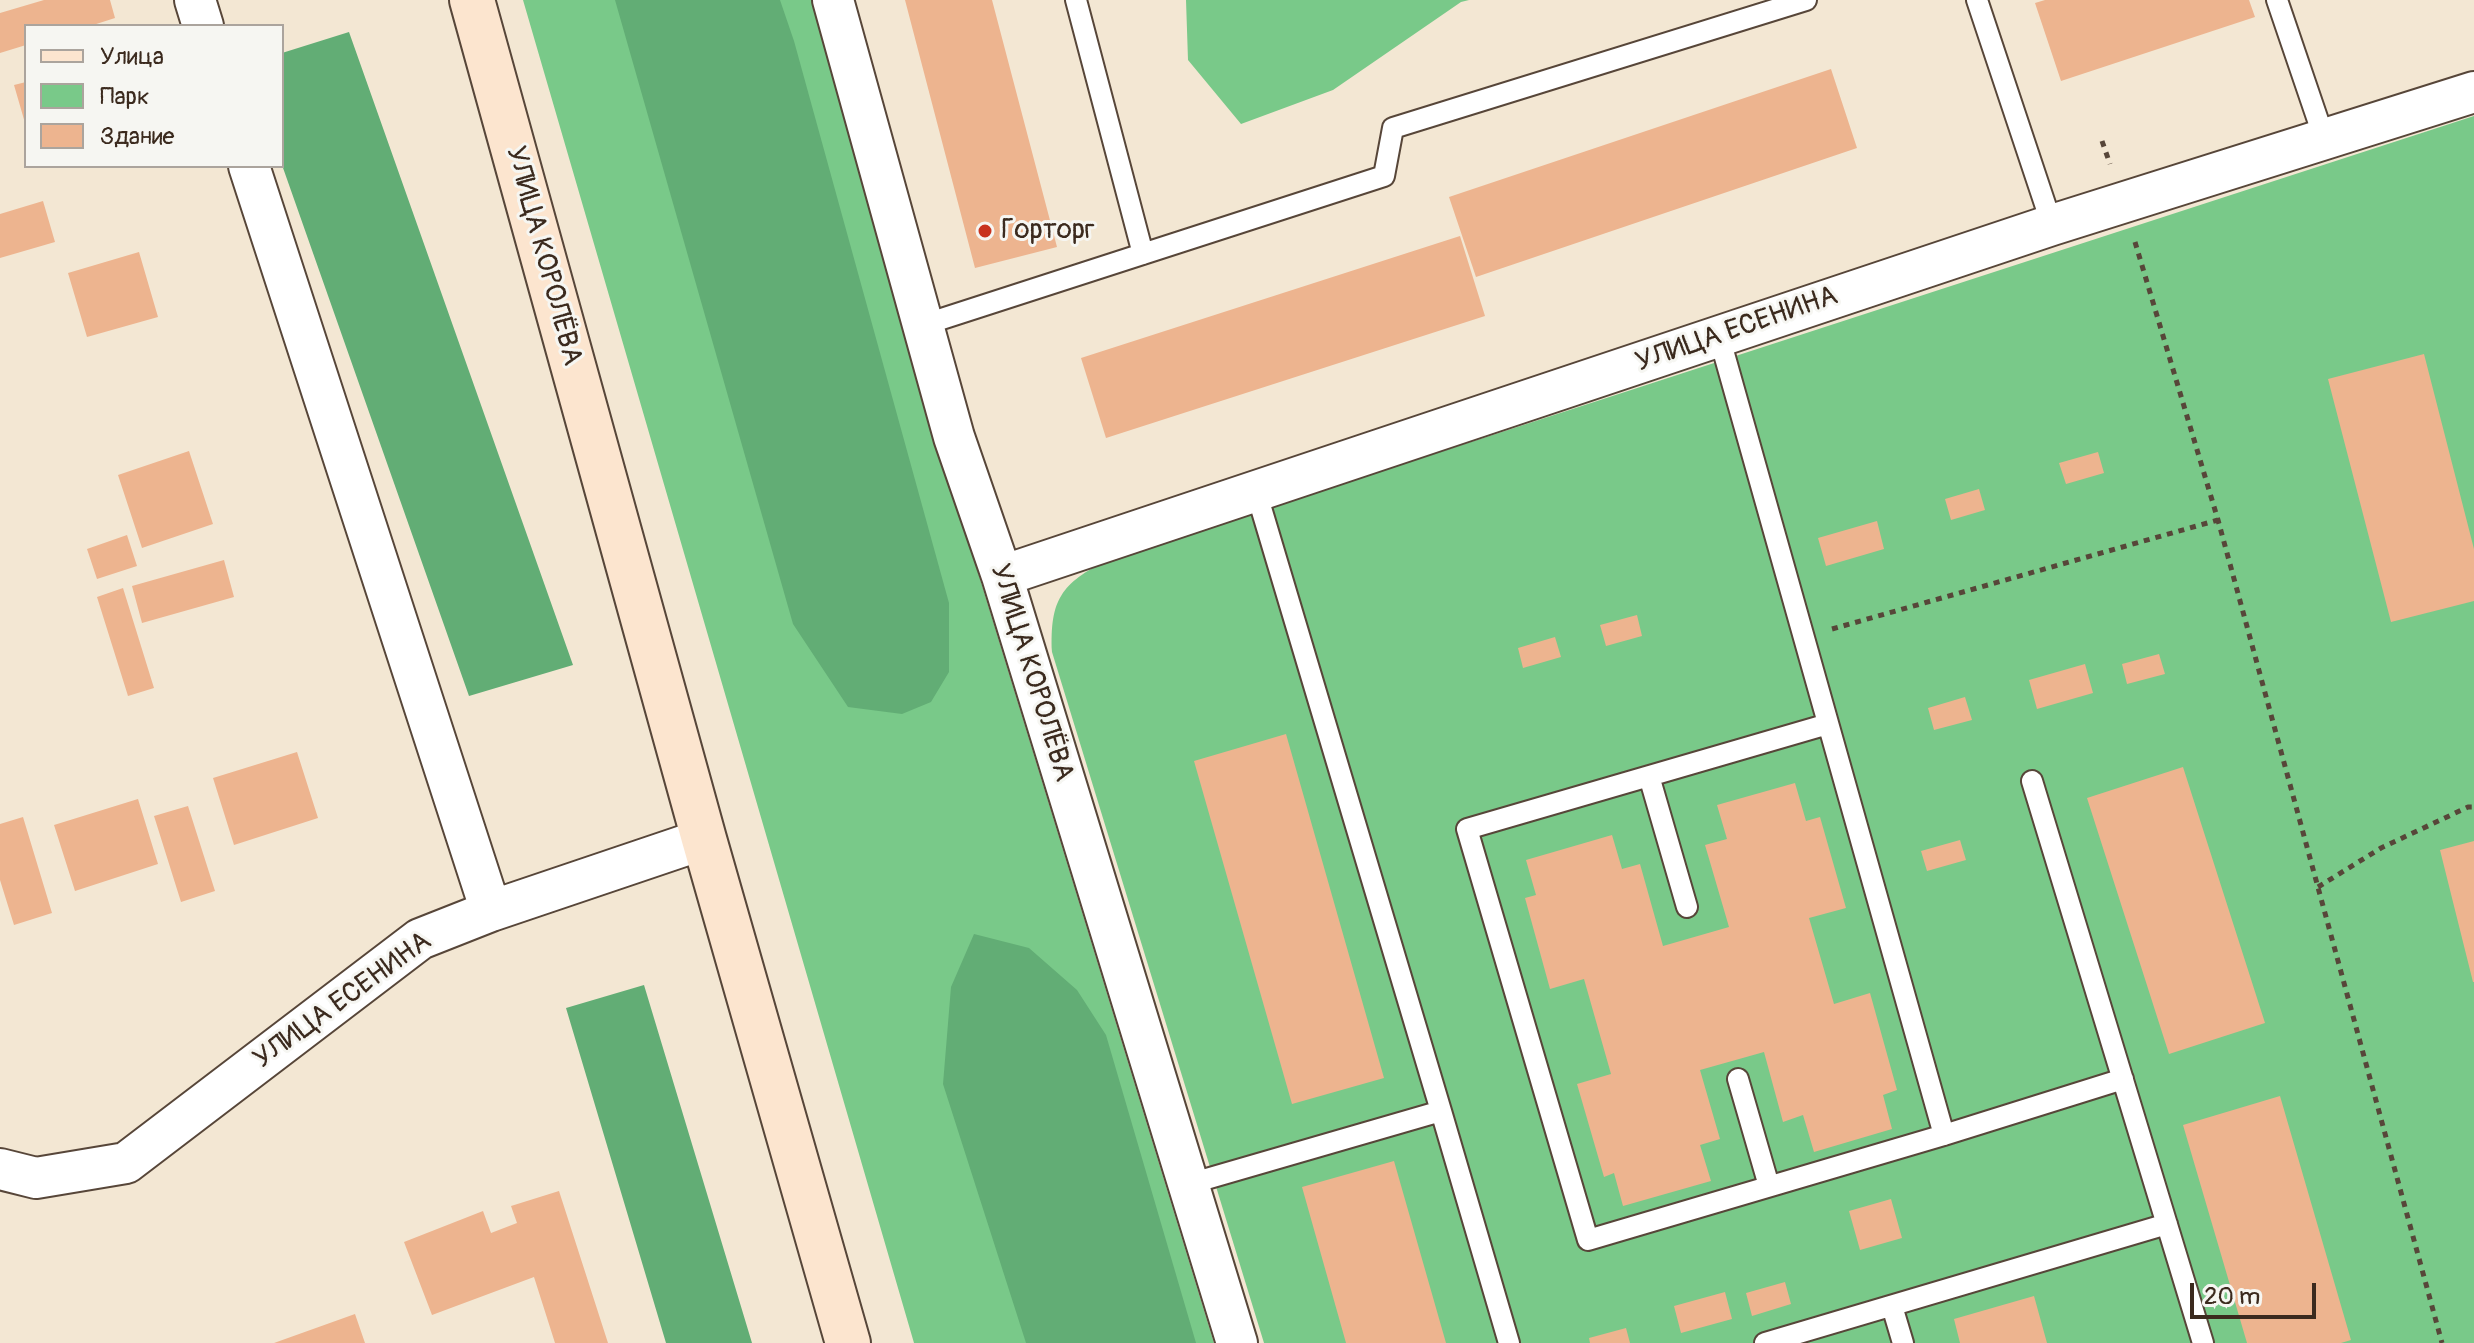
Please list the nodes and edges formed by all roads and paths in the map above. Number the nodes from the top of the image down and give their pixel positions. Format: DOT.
graph roads {
  1 [pos="195,0"];
  2 [pos="472,0"];
  3 [pos="833,0"];
  4 [pos="1076,0"];
  5 [pos="1806,0"];
  6 [pos="1977,0"];
  7 [pos="2277,0"];
  8 [pos="202,24"];
  9 [pos="2474,92"];
  10 [pos="2325,141"];
  11 [pos="250,168"];
  12 [pos="2124,202"];
  13 [pos="2052,225"];
  14 [pos="1143,254"];
  15 [pos="923,325"];
  16 [pos="1719,336"];
  17 [pos="1256,491"];
  18 [pos="2218,520"];
  19 [pos="1002,576"];
  20 [pos="1804,637"];
  21 [pos="1828,724"];
  22 [pos="1649,776"];
  23 [pos="2032,781"];
  24 [pos="2474,807"];
  25 [pos="704,839"];
  26 [pos="2318,887"];
  27 [pos="1687,907"];
  28 [pos="491,911"];
  29 [pos="1738,1079"];
  30 [pos="2123,1079"];
  31 [pos="1441,1111"];
  32 [pos="1944,1135"];
  33 [pos="0,1169"];
  34 [pos="1189,1184"];
  35 [pos="1769,1186"];
  36 [pos="2167,1224"];
  37 [pos="1892,1306"];
  38 [pos="1771,1342"];
  39 [pos="848,1343"];
  40 [pos="1237,1343"];
  41 [pos="1509,1343"];
  42 [pos="1903,1343"];
  43 [pos="2203,1343"];
  44 [pos="2442,1343"];
  1 -- 8 [label="street"];
  2 -- 25 [label="main road, УЛИЦА КОРОЛЁВА"];
  3 -- 15 [label="street, УЛИЦА КОРОЛЁВА"];
  4 -- 14 [label="lane"];
  5 -- 14 [label="lane"];
  6 -- 13 [label="lane"];
  7 -- 10 [label="lane"];
  9 -- 10 [label="street, УЛИЦА ЕСЕНИНА"];
  10 -- 12 [label="street, УЛИЦА ЕСЕНИНА"];
  11 -- 28 [label="street"];
  12 -- 13 [label="street, УЛИЦА ЕСЕНИНА"];
  12 -- 18 [label="path"];
  13 -- 16 [label="street, УЛИЦА ЕСЕНИНА"];
  14 -- 15 [label="lane"];
  15 -- 19 [label="street, УЛИЦА КОРОЛЁВА"];
  16 -- 17 [label="street, УЛИЦА ЕСЕНИНА"];
  16 -- 20 [label="lane"];
  17 -- 19 [label="street, УЛИЦА ЕСЕНИНА"];
  17 -- 31 [label="lane"];
  18 -- 20 [label="path"];
  18 -- 26 [label="path"];
  19 -- 34 [label="street, УЛИЦА КОРОЛЁВА"];
  20 -- 21 [label="lane"];
  21 -- 22 [label="lane"];
  21 -- 32 [label="lane"];
  22 -- 27 [label="lane"];
  22 -- 35 [label="lane"];
  23 -- 30 [label="lane"];
  24 -- 26 [label="path"];
  25 -- 28 [label="street, УЛИЦА ЕСЕНИНА"];
  25 -- 39 [label="main road, УЛИЦА КОРОЛЁВА"];
  26 -- 44 [label="path"];
  28 -- 33 [label="street, УЛИЦА ЕСЕНИНА"];
  29 -- 35 [label="lane"];
  30 -- 32 [label="lane"];
  30 -- 36 [label="lane"];
  31 -- 34 [label="lane"];
  31 -- 41 [label="lane"];
  32 -- 35 [label="lane"];
  34 -- 40 [label="street, УЛИЦА КОРОЛЁВА"];
  36 -- 37 [label="lane"];
  36 -- 43 [label="lane"];
  37 -- 38 [label="lane"];
  37 -- 42 [label="lane"];
}
